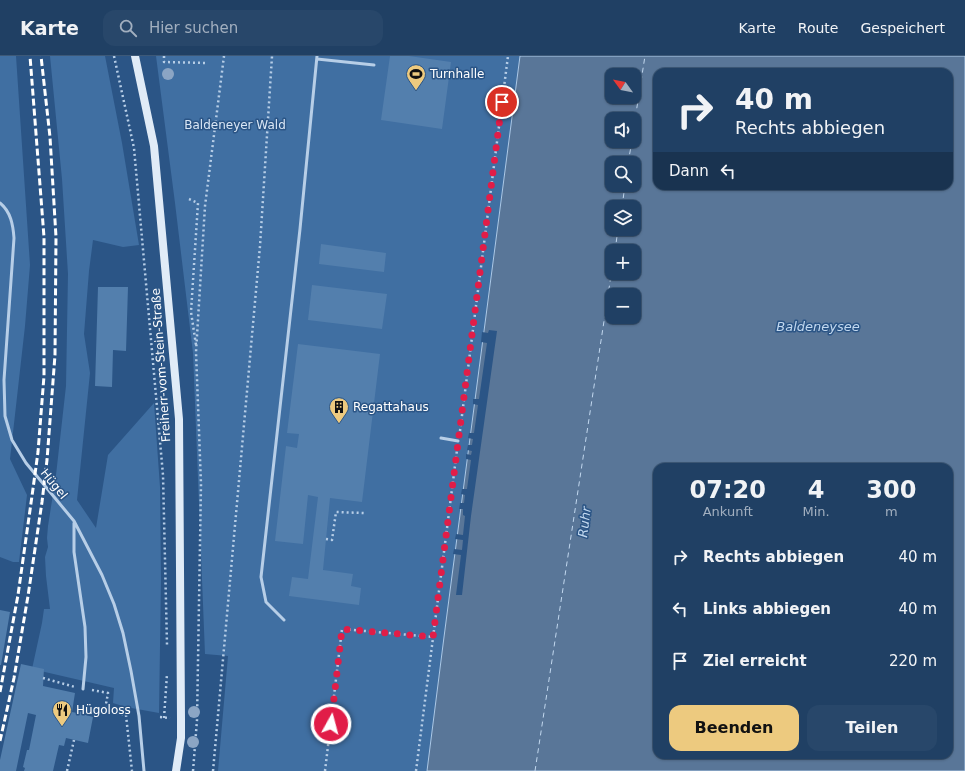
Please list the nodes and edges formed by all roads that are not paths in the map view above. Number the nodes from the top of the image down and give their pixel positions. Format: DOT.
graph roads {
  1 [pos="135,56"];
  2 [pos="317,58"];
  3 [pos="374,65"];
  4 [pos="0,203"];
  5 [pos="441,438"];
  6 [pos="458,441"];
  7 [pos="74,521"];
  8 [pos="284,620"];
  9 [pos="83,689"];
  10 [pos="144,771"];
  11 [pos="176,771"];
  1 -- 11 [label="main road, Freiherr-vom-Stein-Straße"];
  2 -- 3 [label="lane"];
  2 -- 8 [label="lane"];
  4 -- 7 [label="lane, Hügel"];
  5 -- 6 [label="lane"];
  7 -- 9 [label="lane"];
  7 -- 10 [label="lane, Hügel"];
}
